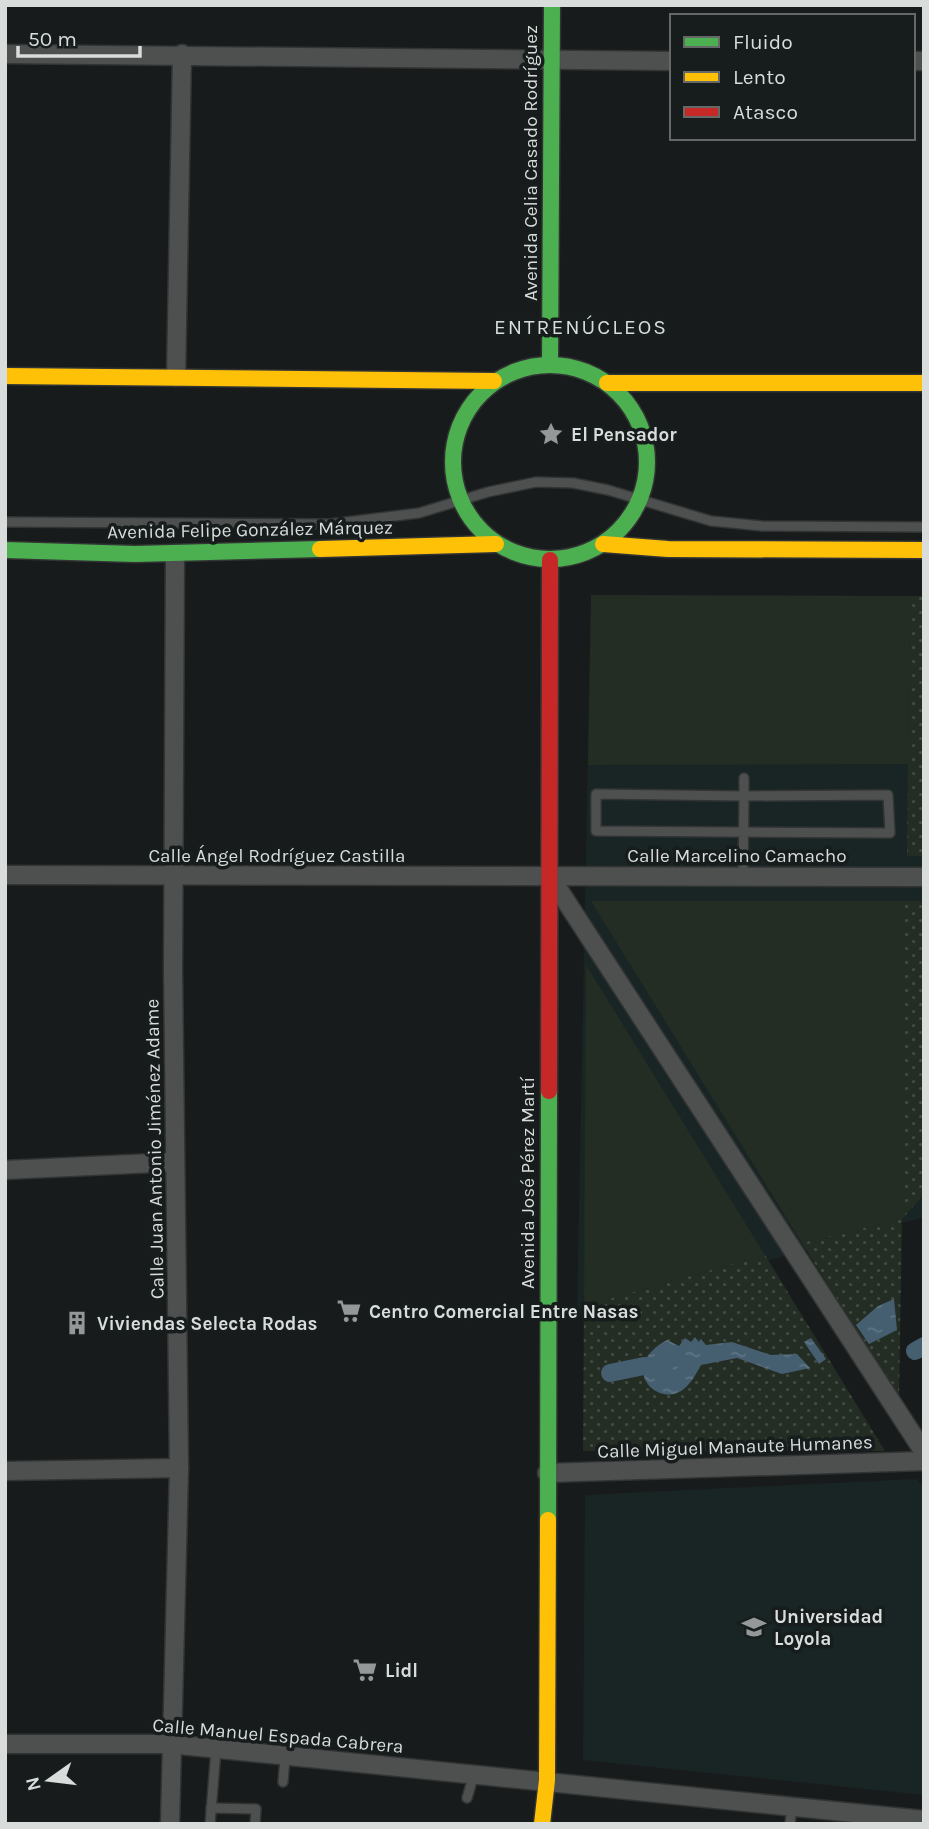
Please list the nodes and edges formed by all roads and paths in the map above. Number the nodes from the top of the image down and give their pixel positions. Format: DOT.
graph roads {
  1 [pos="552,5"];
  2 [pos="5,54"];
  3 [pos="182,54"];
  4 [pos="552,61"];
  5 [pos="670,61"];
  6 [pos="550,364"];
  7 [pos="5,376"];
  8 [pos="176,377"];
  9 [pos="494,381"];
  10 [pos="607,383"];
  11 [pos="924,383"];
  12 [pos="640,500"];
  13 [pos="460,501"];
  14 [pos="5,522"];
  15 [pos="924,527"];
  16 [pos="496,544"];
  17 [pos="603,544"];
  18 [pos="5,550"];
  19 [pos="924,550"];
  20 [pos="175,554"];
  21 [pos="550,560"];
  22 [pos="744,778"];
  23 [pos="744,796"];
  24 [pos="743,832"];
  25 [pos="549,875"];
  26 [pos="5,876"];
  27 [pos="743,876"];
  28 [pos="175,877"];
  29 [pos="924,877"];
  30 [pos="175,1162"];
  31 [pos="5,1170"];
  32 [pos="924,1452"];
  33 [pos="924,1461"];
  34 [pos="178,1468"];
  35 [pos="5,1471"];
  36 [pos="547,1473"];
  37 [pos="5,1744"];
  38 [pos="170,1744"];
  39 [pos="216,1750"];
  40 [pos="285,1758"];
  41 [pos="474,1774"];
  42 [pos="547,1780"];
  43 [pos="283,1782"];
  44 [pos="467,1798"];
  45 [pos="545,1807"];
  46 [pos="211,1808"];
  47 [pos="791,1815"];
  48 [pos="924,1820"];
  49 [pos="170,1824"];
  50 [pos="210,1824"];
  51 [pos="255,1824"];
  52 [pos="541,1824"];
  53 [pos="548,1824"];
  1 -- 4 [label="main road, Avenida Celia Casado Rodríguez"];
  2 -- 3 [label="street"];
  3 -- 4 [label="street"];
  3 -- 8 [label="street"];
  4 -- 5 [label="street"];
  4 -- 6 [label="main road, Avenida Celia Casado Rodríguez"];
  6 -- 9 [label="main road"];
  6 -- 10 [label="main road"];
  7 -- 8 [label="main road"];
  8 -- 9 [label="main road"];
  9 -- 13 [label="main road"];
  10 -- 11 [label="main road"];
  10 -- 12 [label="main road"];
  12 -- 13 [label="lane"];
  12 -- 15 [label="lane"];
  12 -- 17 [label="main road"];
  13 -- 14 [label="lane"];
  13 -- 16 [label="main road"];
  16 -- 20 [label="main road, Avenida Felipe González Márquez"];
  16 -- 21 [label="main road"];
  17 -- 19 [label="main road"];
  17 -- 21 [label="main road"];
  18 -- 20 [label="main road, Avenida Felipe González Márquez"];
  20 -- 28 [label="street, Calle Juan Antonio Jiménez Adame"];
  21 -- 25 [label="main road, Avenida José Pérez Martí"];
  22 -- 23 [label="lane"];
  23 -- 24 [label="lane"];
  23 -- 24 [label="lane"];
  23 -- 24 [label="lane"];
  24 -- 27 [label="lane"];
  25 -- 27 [label="street, Calle Marcelino Camacho"];
  25 -- 28 [label="street, Calle Ángel Rodríguez Castilla"];
  25 -- 32 [label="street"];
  25 -- 36 [label="main road, Avenida José Pérez Martí"];
  26 -- 28 [label="street, Calle Ángel Rodríguez Castilla"];
  27 -- 29 [label="street, Calle Marcelino Camacho"];
  28 -- 30 [label="street, Calle Juan Antonio Jiménez Adame"];
  30 -- 31 [label="street"];
  30 -- 34 [label="street, Calle Juan Antonio Jiménez Adame"];
  33 -- 36 [label="street, Calle Miguel Manaute Humanes"];
  34 -- 35 [label="street"];
  34 -- 38 [label="street, Calle Juan Antonio Jiménez Adame"];
  36 -- 42 [label="main road, Avenida José Pérez Martí"];
  37 -- 38 [label="street, Calle Manuel Espada Cabrera"];
  38 -- 39 [label="street, Calle Manuel Espada Cabrera"];
  38 -- 49 [label="street, Calle Juan Antonio Jiménez Adame"];
  39 -- 40 [label="street, Calle Manuel Espada Cabrera"];
  39 -- 46 [label="lane"];
  40 -- 41 [label="street, Calle Manuel Espada Cabrera"];
  40 -- 43 [label="lane"];
  41 -- 42 [label="street, Calle Manuel Espada Cabrera"];
  41 -- 44 [label="lane"];
  42 -- 45 [label="main road, Avenida José Pérez Martí"];
  42 -- 47 [label="street, Calle Manuel Espada Cabrera"];
  45 -- 52 [label="main road, Avenida José Pérez Martí"];
  45 -- 53 [label="main road, Avenida José Pérez Martí"];
  46 -- 50 [label="lane"];
  46 -- 51 [label="lane"];
  47 -- 48 [label="street, Calle Manuel Espada Cabrera"];
}
